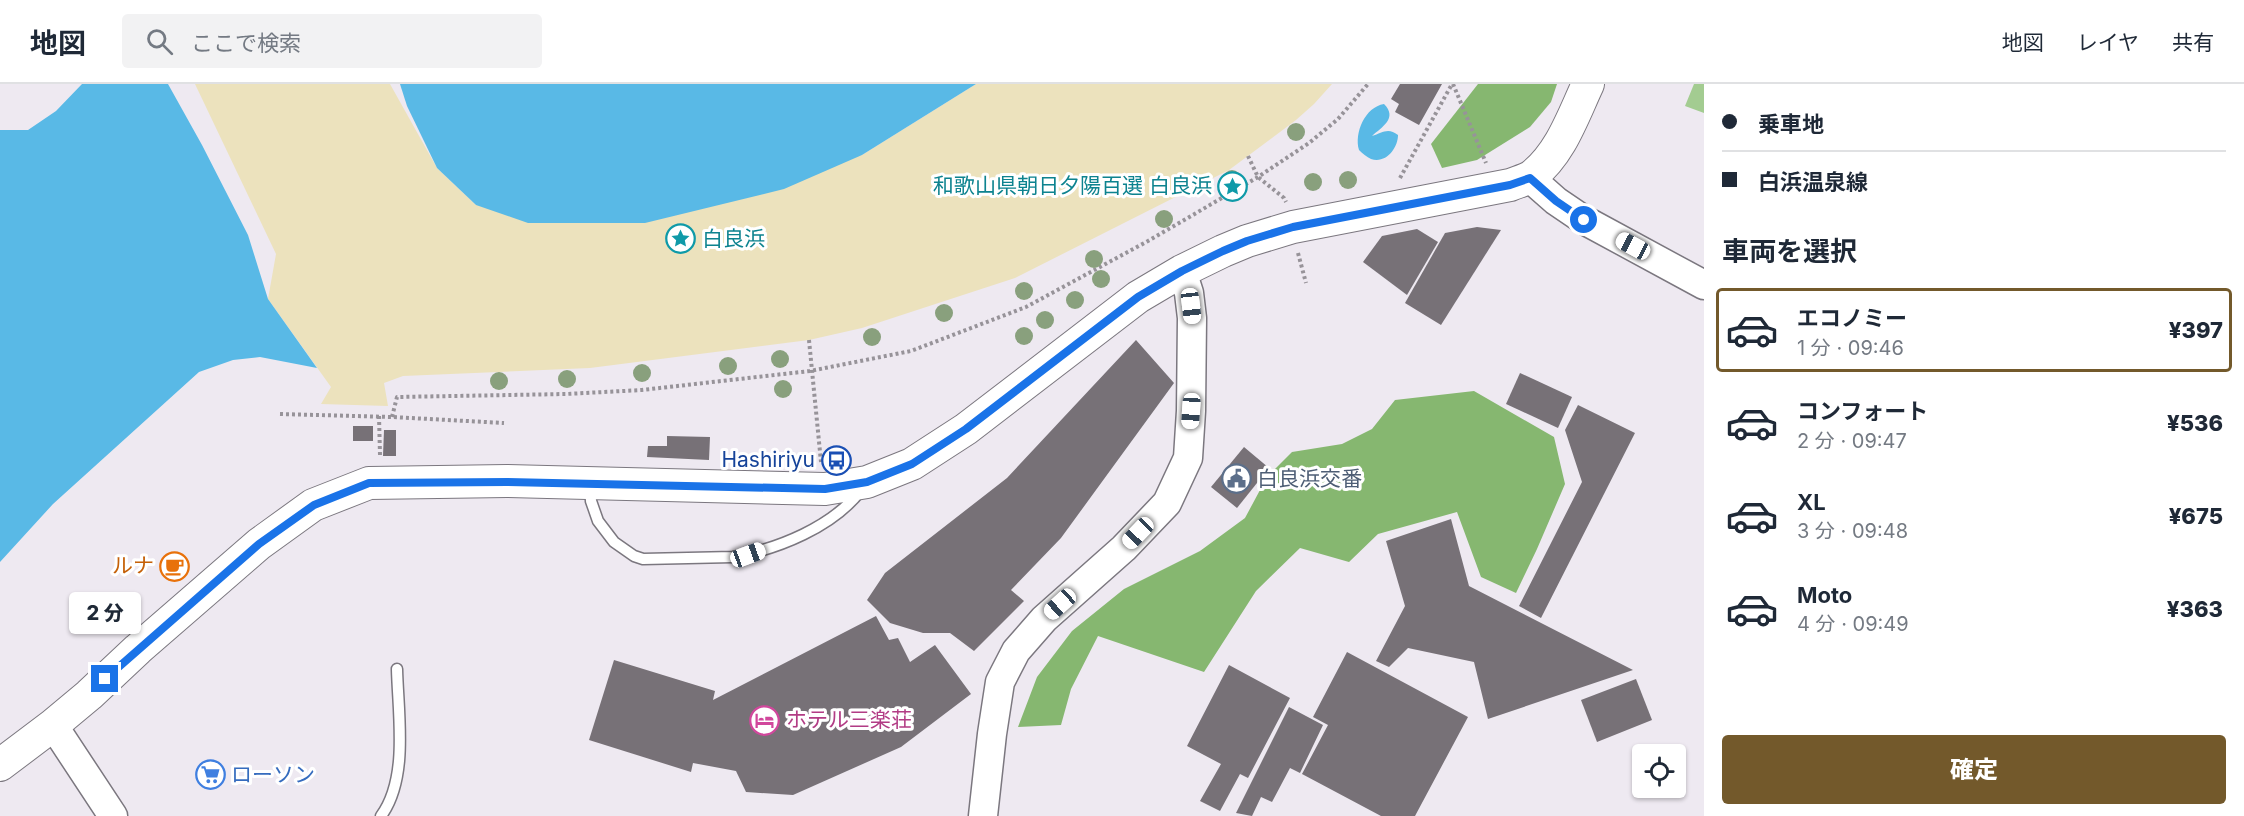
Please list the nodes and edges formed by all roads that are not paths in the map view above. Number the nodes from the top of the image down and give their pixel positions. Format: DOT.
graph roads {
  1 [pos="1588,84"];
  2 [pos="1530,178"];
  3 [pos="1182,271"];
  4 [pos="1704,285"];
  5 [pos="867,482"];
  6 [pos="590,485"];
  7 [pos="397,669"];
  8 [pos="53,725"];
  9 [pos="0,765"];
  10 [pos="113,816"];
  11 [pos="381,816"];
  12 [pos="983,816"];
  1 -- 2 [label="main road"];
  2 -- 3 [label="main road"];
  2 -- 4 [label="street"];
  3 -- 5 [label="main road"];
  3 -- 12 [label="street"];
  5 -- 6 [label="main road"];
  5 -- 6 [label="lane"];
  6 -- 8 [label="main road"];
  7 -- 11 [label="lane"];
  8 -- 9 [label="main road"];
  8 -- 10 [label="street"];
}
